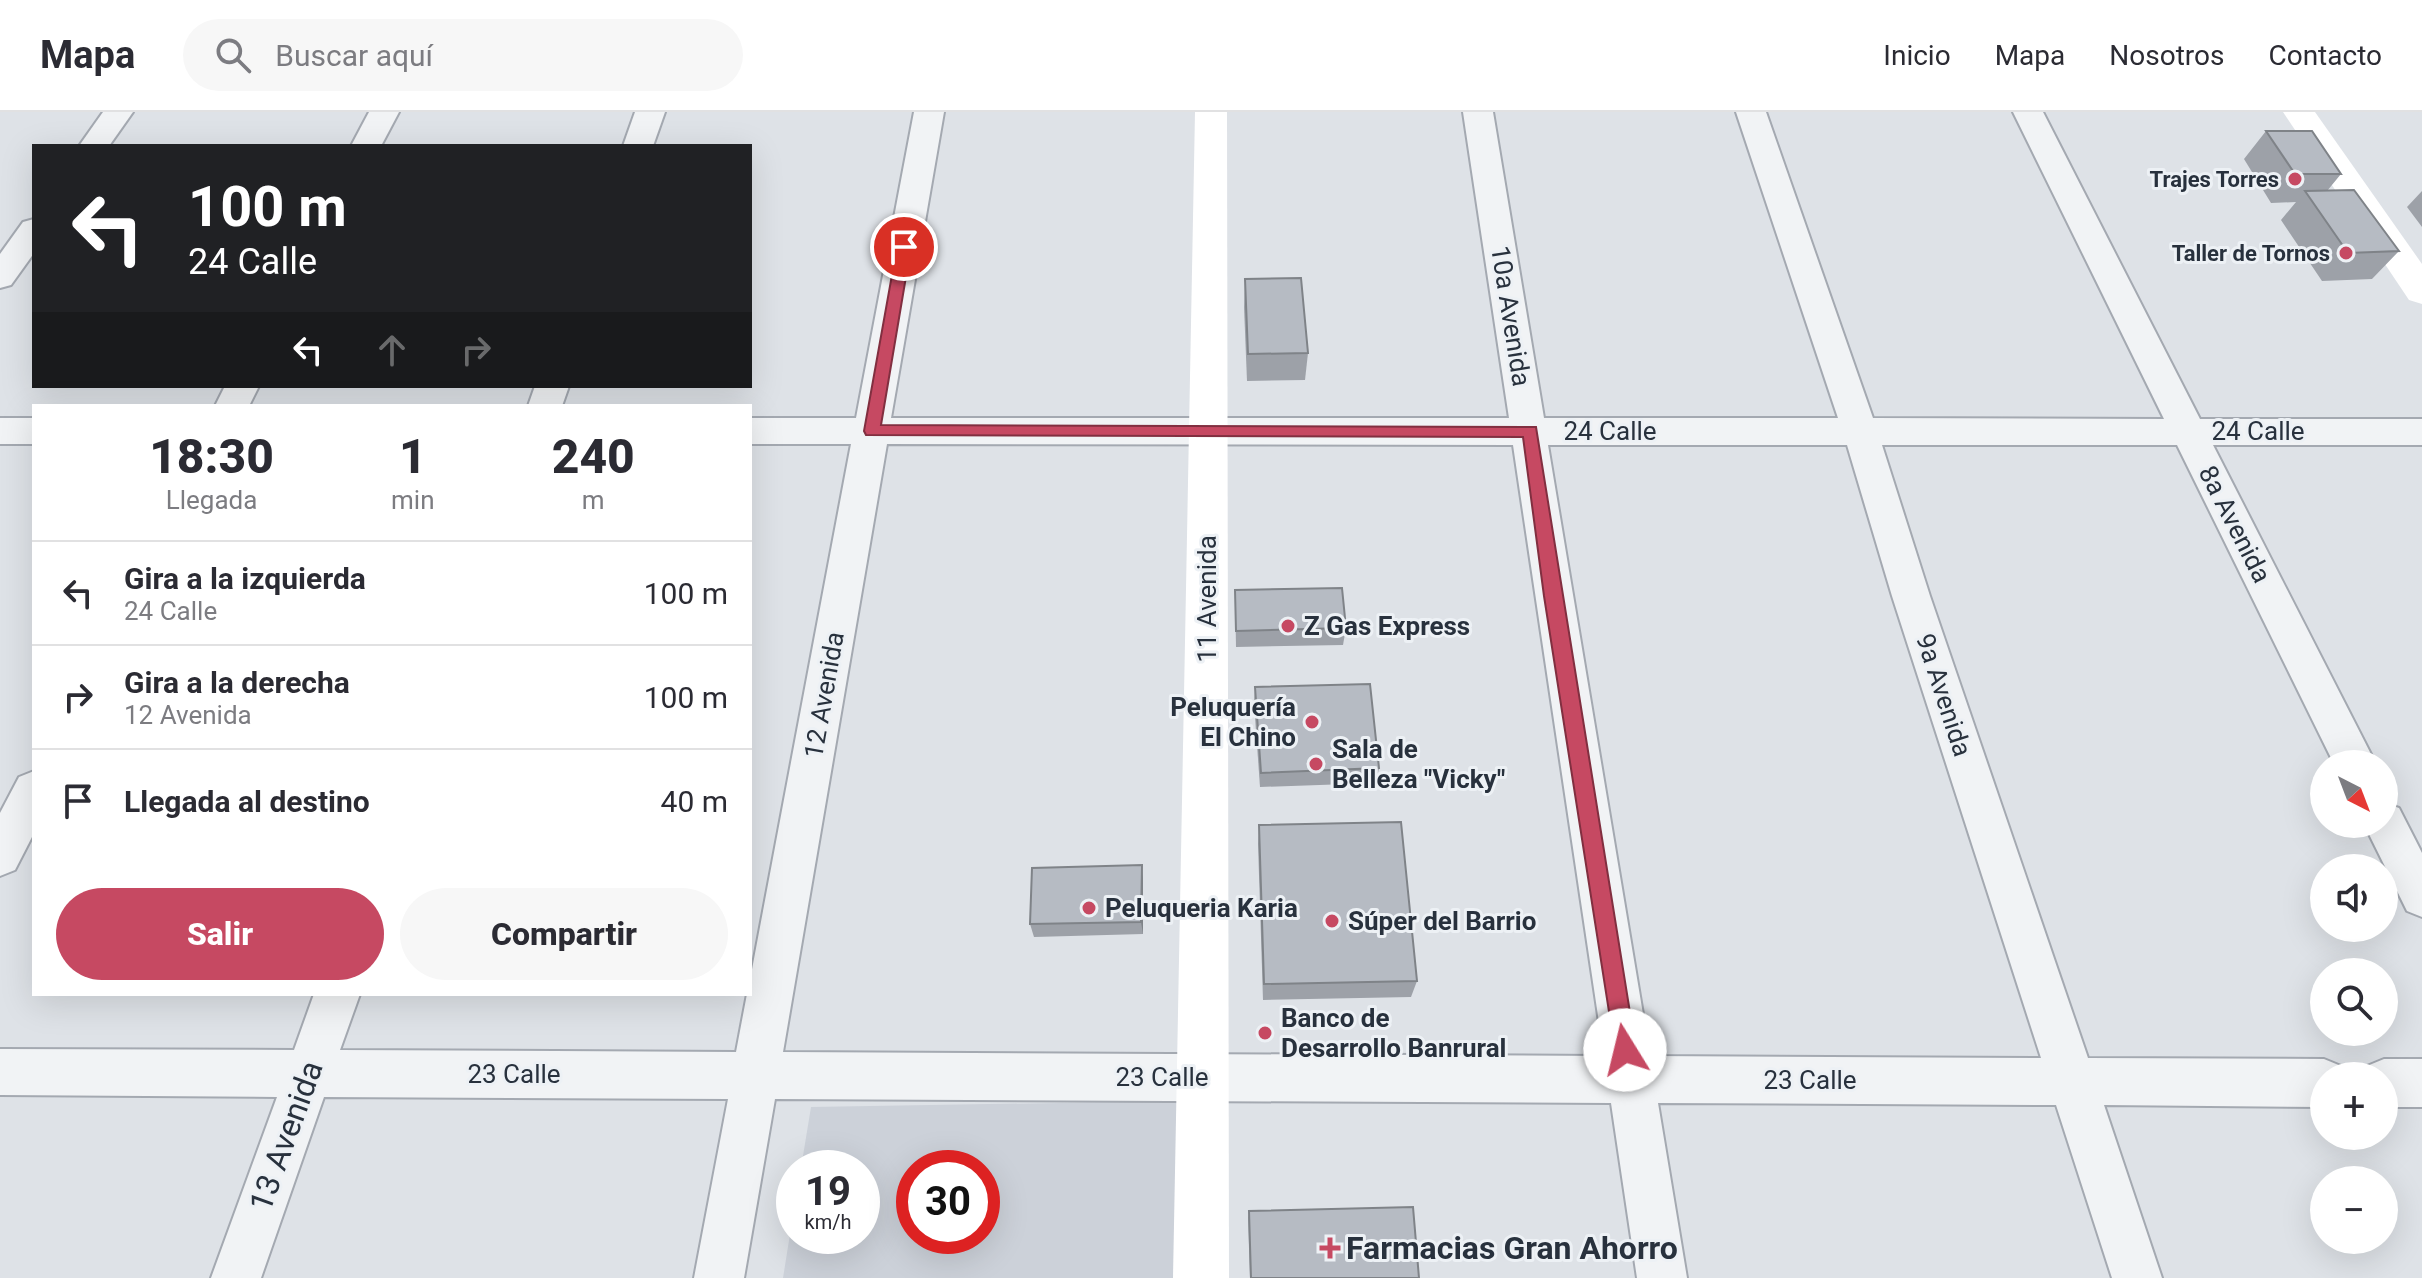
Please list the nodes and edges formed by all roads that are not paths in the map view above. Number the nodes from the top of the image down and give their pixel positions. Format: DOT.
graph roads {
  1 [pos="118,112"];
  2 [pos="384,112"];
  3 [pos="650,112"];
  4 [pos="929,112"];
  5 [pos="1211,112"];
  6 [pos="1478,112"];
  7 [pos="1751,112"];
  8 [pos="2028,112"];
  9 [pos="2299,112"];
  10 [pos="95,144"];
  11 [pos="367,144"];
  12 [pos="639,144"];
  13 [pos="32,233"];
  14 [pos="0,277"];
  15 [pos="2422,291"];
  16 [pos="0,431"];
  17 [pos="32,431"];
  18 [pos="752,431"];
  19 [pos="872,431"];
  20 [pos="1208,431"];
  21 [pos="1530,431"];
  22 [pos="1860,431"];
  23 [pos="2189,431"];
  24 [pos="2422,432"];
  25 [pos="2348,750"];
  26 [pos="32,794"];
  27 [pos="2392,838"];
  28 [pos="0,856"];
  29 [pos="2422,897"];
  30 [pos="336,996"];
  31 [pos="0,1072"];
  32 [pos="309,1073"];
  33 [pos="756,1075"];
  34 [pos="1203,1077"];
  35 [pos="1630,1079"];
  36 [pos="2071,1082"];
  37 [pos="2310,1083"];
  38 [pos="2398,1083"];
  39 [pos="2422,1083"];
  40 [pos="236,1278"];
  41 [pos="719,1278"];
  42 [pos="1201,1278"];
  43 [pos="1662,1278"];
  44 [pos="2137,1278"];
  1 -- 10 [label="street"];
  2 -- 11 [label="street"];
  3 -- 12 [label="street"];
  4 -- 19 [label="street, 12 Avenida"];
  5 -- 20 [label="main road, 11 Avenida"];
  6 -- 21 [label="street, 10a Avenida"];
  7 -- 22 [label="street, 9a Avenida"];
  8 -- 23 [label="street, 8a Avenida"];
  9 -- 15 [label="main road"];
  13 -- 14 [label="street"];
  16 -- 17 [label="street"];
  18 -- 19 [label="street, 24 Calle"];
  19 -- 20 [label="street, 24 Calle"];
  19 -- 33 [label="street, 12 Avenida"];
  20 -- 21 [label="street, 24 Calle"];
  20 -- 34 [label="main road, 11 Avenida"];
  21 -- 22 [label="street, 24 Calle"];
  21 -- 35 [label="street, 10a Avenida"];
  22 -- 23 [label="street, 24 Calle"];
  22 -- 36 [label="street, 9a Avenida"];
  23 -- 24 [label="street, 24 Calle"];
  23 -- 25 [label="street, 8a Avenida"];
  26 -- 28 [label="street"];
  27 -- 29 [label="street"];
  30 -- 32 [label="street, 13 Avenida"];
  31 -- 32 [label="street, 23 Calle"];
  32 -- 33 [label="street, 23 Calle"];
  32 -- 40 [label="street, 13 Avenida"];
  33 -- 34 [label="street, 23 Calle"];
  33 -- 41 [label="street, 12 Avenida"];
  34 -- 35 [label="street, 23 Calle"];
  34 -- 42 [label="main road, 11 Avenida"];
  35 -- 36 [label="street, 23 Calle"];
  35 -- 43 [label="street, 10a Avenida"];
  36 -- 37 [label="street, 23 Calle"];
  36 -- 44 [label="street, 9a Avenida"];
  38 -- 39 [label="street"];
}
